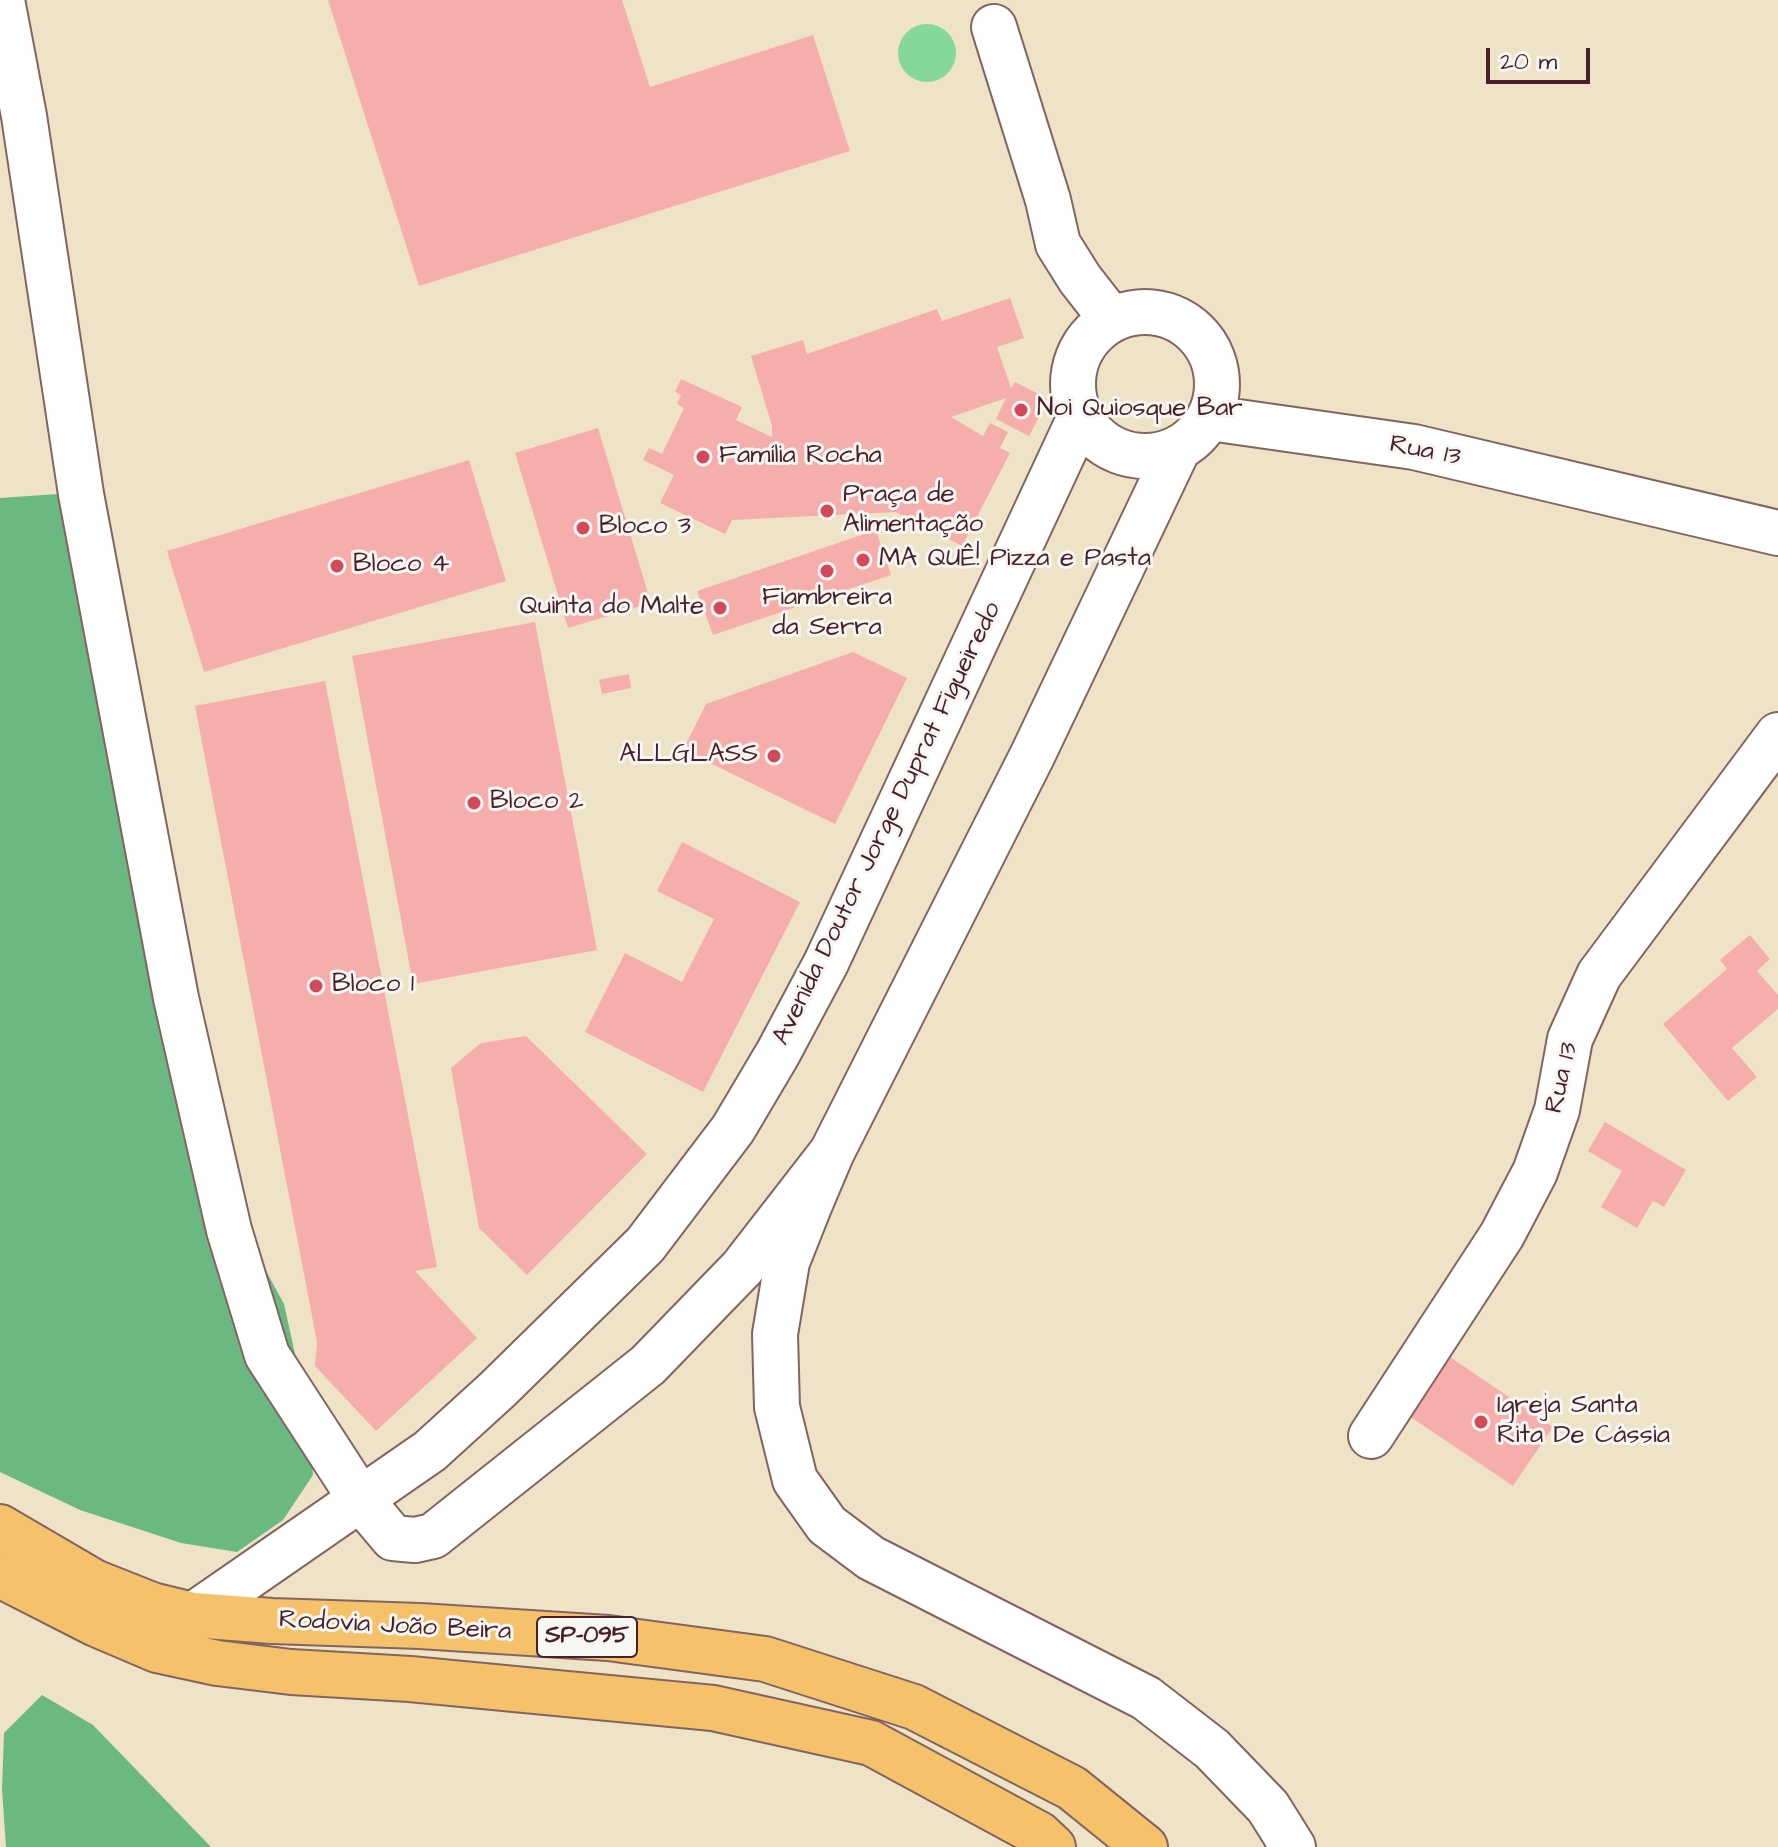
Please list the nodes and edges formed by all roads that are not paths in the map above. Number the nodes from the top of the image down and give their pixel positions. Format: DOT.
graph roads {
  1 [pos="2,0"];
  2 [pos="994,27"];
  3 [pos="1112,320"];
  4 [pos="1080,417"];
  5 [pos="1210,418"];
  6 [pos="1178,449"];
  7 [pos="1778,533"];
  8 [pos="1778,735"];
  9 [pos="832,1152"];
  10 [pos="1371,1436"];
  11 [pos="361,1500"];
  12 [pos="0,1527"];
  13 [pos="0,1575"];
  14 [pos="193,1615"];
  15 [pos="1053,1847"];
  16 [pos="1145,1847"];
  17 [pos="1293,1847"];
  1 -- 11 [label="street"];
  2 -- 3 [label="street"];
  3 -- 4 [label="street"];
  3 -- 5 [label="street"];
  4 -- 6 [label="street"];
  4 -- 11 [label="street, Avenida Doutor Jorge Duprat Figueiredo"];
  5 -- 6 [label="street"];
  5 -- 7 [label="street, Rua 13"];
  6 -- 9 [label="street"];
  8 -- 10 [label="street, Rua 13"];
  9 -- 11 [label="street"];
  9 -- 17 [label="street"];
  11 -- 14 [label="street, Avenida Doutor Jorge Duprat Figueiredo"];
  12 -- 14 [label="main road, Rodovia João Beira / SP-095"];
  13 -- 15 [label="main road, Rodovia João Beira / SP-095"];
  14 -- 16 [label="main road, Rodovia João Beira / SP-095"];
}
